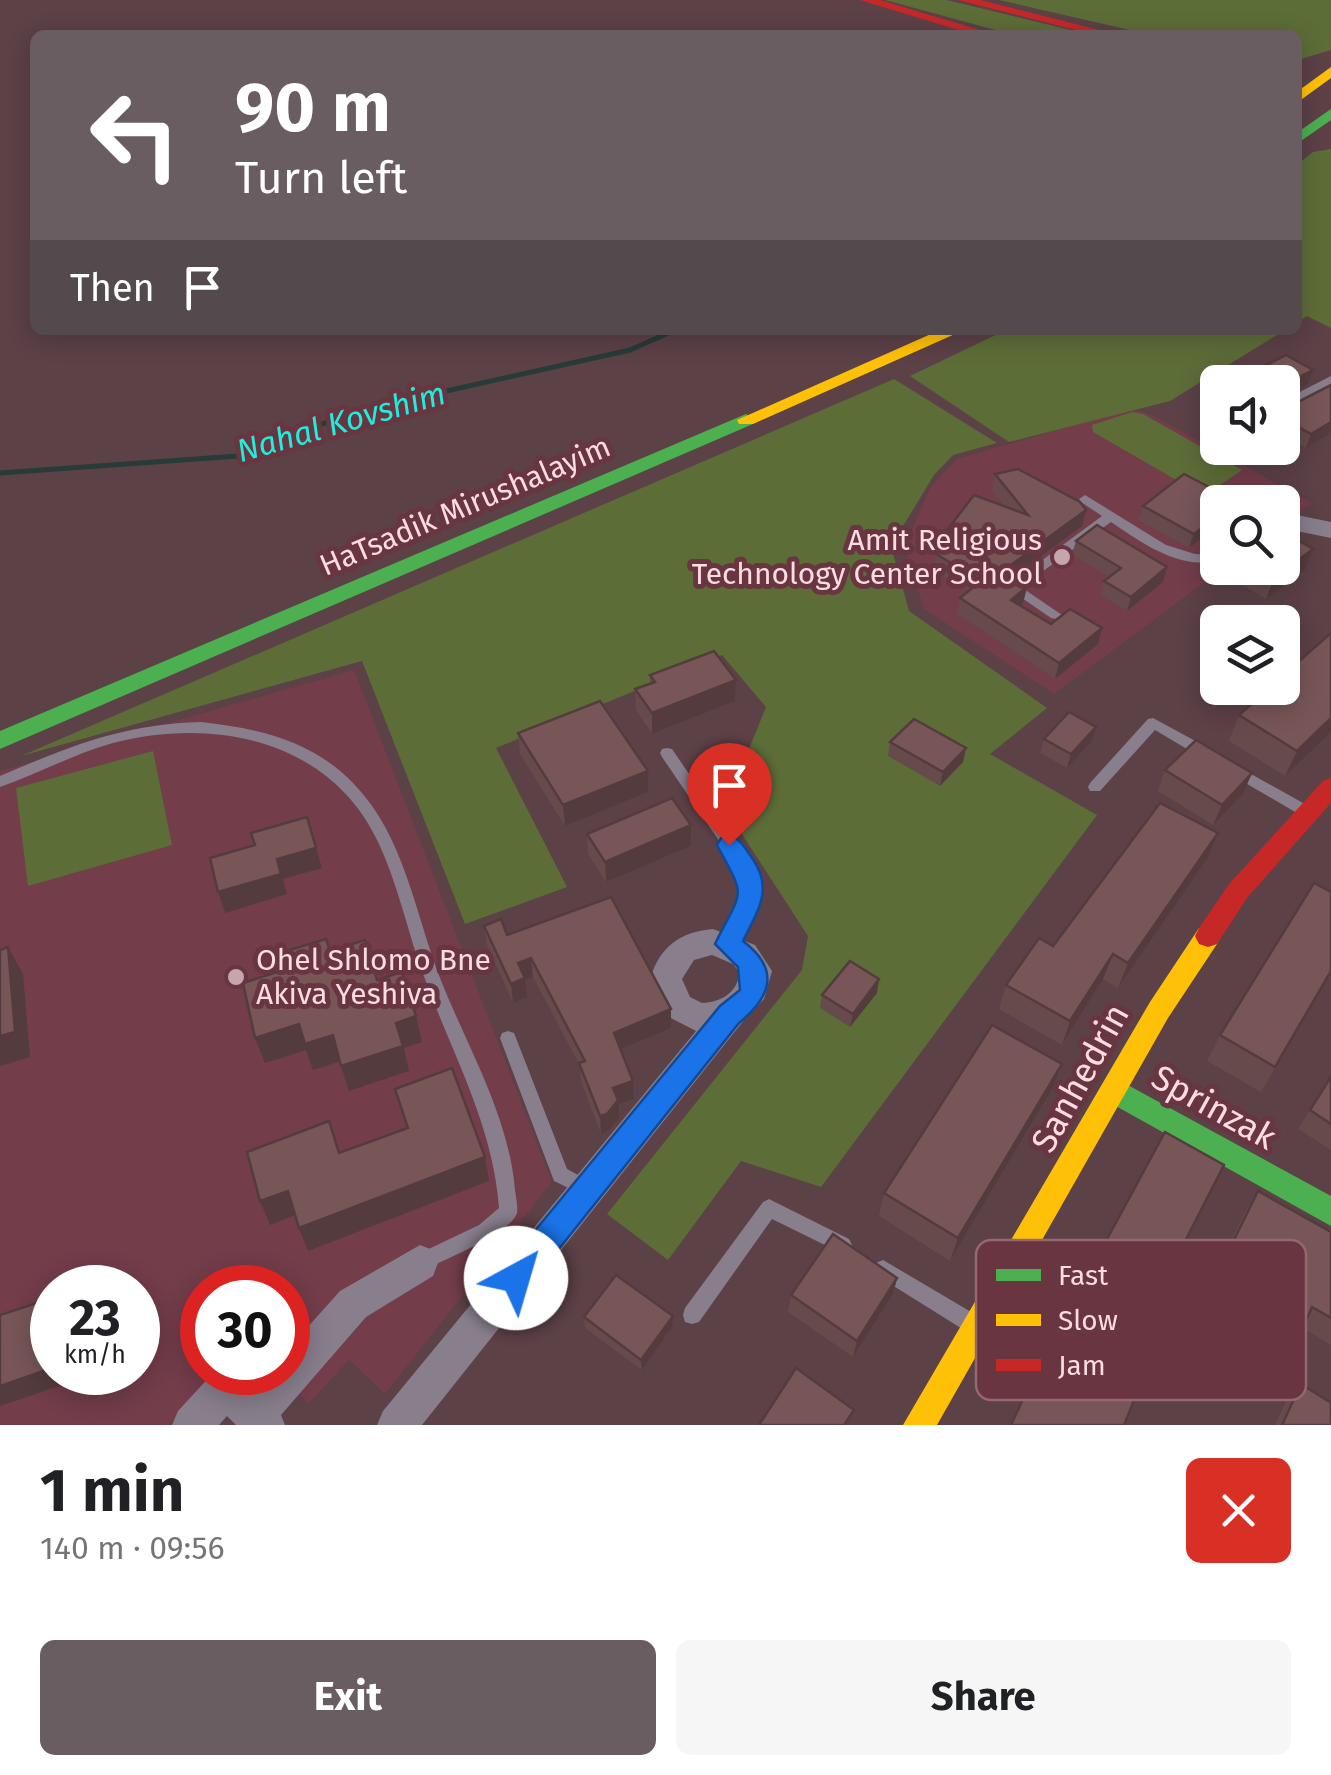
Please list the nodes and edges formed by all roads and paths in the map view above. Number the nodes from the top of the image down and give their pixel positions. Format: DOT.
graph roads {
  1 [pos="866,0"];
  2 [pos="964,0"];
  3 [pos="971,30"];
  4 [pos="1091,30"];
  5 [pos="1302,75"];
  6 [pos="1316,98"];
  7 [pos="1302,131"];
  8 [pos="1325,148"];
  9 [pos="1302,153"];
  10 [pos="887,335"];
  11 [pos="942,335"];
  12 [pos="791,375"];
  13 [pos="1331,383"];
  14 [pos="1300,401"];
  15 [pos="1085,498"];
  16 [pos="1112,515"];
  17 [pos="1300,524"];
  18 [pos="1331,530"];
  19 [pos="1200,559"];
  20 [pos="1056,615"];
  21 [pos="0,740"];
  22 [pos="667,753"];
  23 [pos="0,782"];
  24 [pos="1095,787"];
  25 [pos="1331,787"];
  26 [pos="1307,812"];
  27 [pos="728,944"];
  28 [pos="730,1014"];
  29 [pos="508,1038"];
  30 [pos="1115,1091"];
  31 [pos="588,1190"];
  32 [pos="1331,1212"];
  33 [pos="1028,1240"];
  34 [pos="420,1262"];
  35 [pos="692,1314"];
  36 [pos="976,1326"];
  37 [pos="976,1329"];
  38 [pos="260,1420"];
  39 [pos="192,1425"];
  40 [pos="397,1425"];
  41 [pos="920,1425"];
  1 -- 3 [label="main road"];
  2 -- 4 [label="main road"];
  5 -- 6 [label="main road"];
  6 -- 7 [label="main road"];
  8 -- 9 [label="main road"];
  10 -- 12 [label="main road"];
  11 -- 21 [label="main road, HaTsadik Mirushalayim"];
  13 -- 14 [label="street"];
  15 -- 16 [label="lane"];
  16 -- 19 [label="lane"];
  16 -- 20 [label="lane"];
  17 -- 18 [label="street"];
  22 -- 27 [label="lane"];
  23 -- 34 [label="lane"];
  24 -- 26 [label="lane"];
  25 -- 26 [label="main road, Sanhedrin"];
  26 -- 30 [label="main road, Sanhedrin"];
  27 -- 28 [label="street"];
  27 -- 28 [label="street"];
  28 -- 31 [label="street"];
  29 -- 31 [label="lane"];
  30 -- 32 [label="main road, Sprinzak"];
  30 -- 33 [label="main road, Sanhedrin"];
  31 -- 40 [label="street"];
  34 -- 38 [label="street"];
  35 -- 36 [label="lane"];
  37 -- 41 [label="main road, Sanhedrin"];
  38 -- 39 [label="street"];
}
